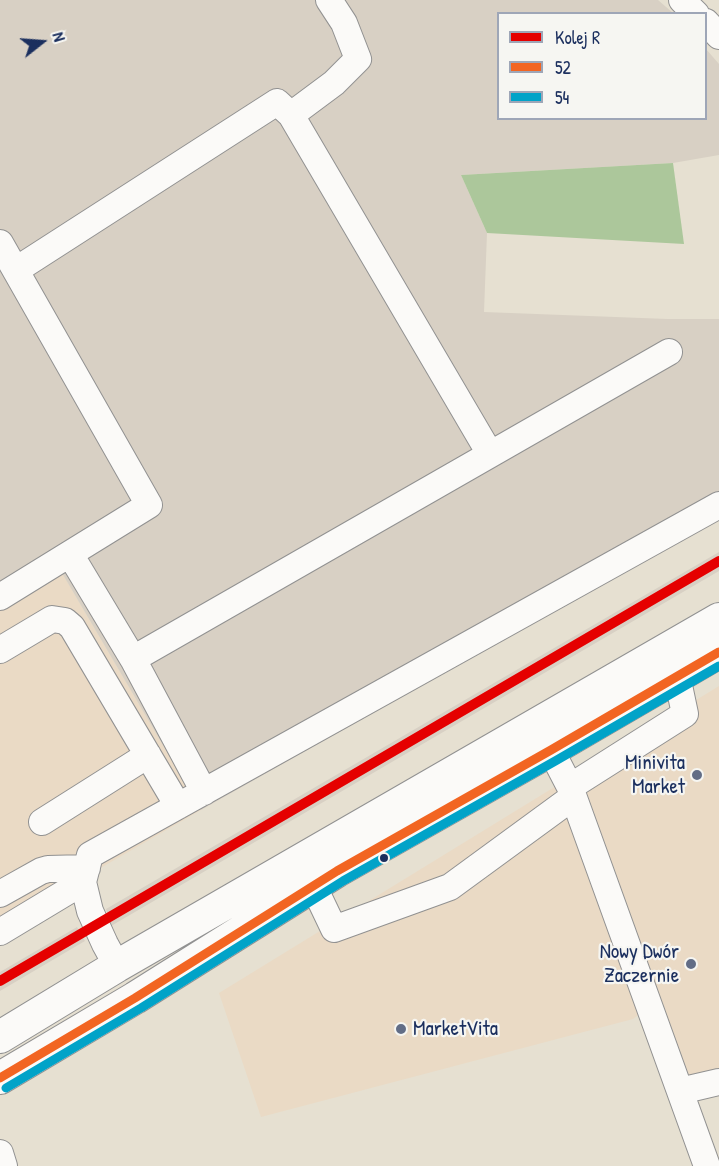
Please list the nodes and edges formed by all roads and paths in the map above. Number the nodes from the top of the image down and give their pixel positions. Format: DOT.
graph roads {
  1 [pos="329,0"];
  2 [pos="682,0"];
  3 [pos="694,12"];
  4 [pos="707,24"];
  5 [pos="719,36"];
  6 [pos="291,115"];
  7 [pos="0,243"];
  8 [pos="16,270"];
  9 [pos="669,352"];
  10 [pos="490,454"];
  11 [pos="719,505"];
  12 [pos="70,554"];
  13 [pos="0,597"];
  14 [pos="719,619"];
  15 [pos="0,650"];
  16 [pos="719,652"];
  17 [pos="133,659"];
  18 [pos="677,676"];
  19 [pos="544,737"];
  20 [pos="148,755"];
  21 [pos="204,792"];
  22 [pos="572,792"];
  23 [pos="178,806"];
  24 [pos="42,822"];
  25 [pos="85,875"];
  26 [pos="313,885"];
  27 [pos="0,894"];
  28 [pos="0,932"];
  29 [pos="117,966"];
  30 [pos="0,1037"];
  31 [pos="0,1078"];
  32 [pos="719,1082"];
  33 [pos="680,1091"];
  34 [pos="0,1153"];
  35 [pos="4,1166"];
  36 [pos="707,1166"];
  1 -- 6 [label="street"];
  2 -- 3 [label="street"];
  4 -- 5 [label="street"];
  6 -- 8 [label="street"];
  6 -- 10 [label="street"];
  7 -- 8 [label="street"];
  8 -- 12 [label="street"];
  9 -- 10 [label="street"];
  10 -- 17 [label="street"];
  11 -- 21 [label="street"];
  12 -- 13 [label="street"];
  12 -- 17 [label="street"];
  14 -- 19 [label="main road"];
  15 -- 20 [label="street"];
  16 -- 18 [label="main road"];
  17 -- 21 [label="street"];
  18 -- 19 [label="main road"];
  18 -- 22 [label="street"];
  19 -- 22 [label="street"];
  19 -- 26 [label="main road"];
  19 -- 29 [label="main road"];
  20 -- 23 [label="street"];
  20 -- 24 [label="street"];
  21 -- 23 [label="street"];
  22 -- 26 [label="street"];
  22 -- 33 [label="street"];
  23 -- 25 [label="street"];
  25 -- 27 [label="street"];
  25 -- 28 [label="street"];
  25 -- 29 [label="street"];
  26 -- 31 [label="main road"];
  29 -- 30 [label="main road"];
  32 -- 33 [label="street"];
  33 -- 36 [label="street"];
  34 -- 35 [label="street"];
}
